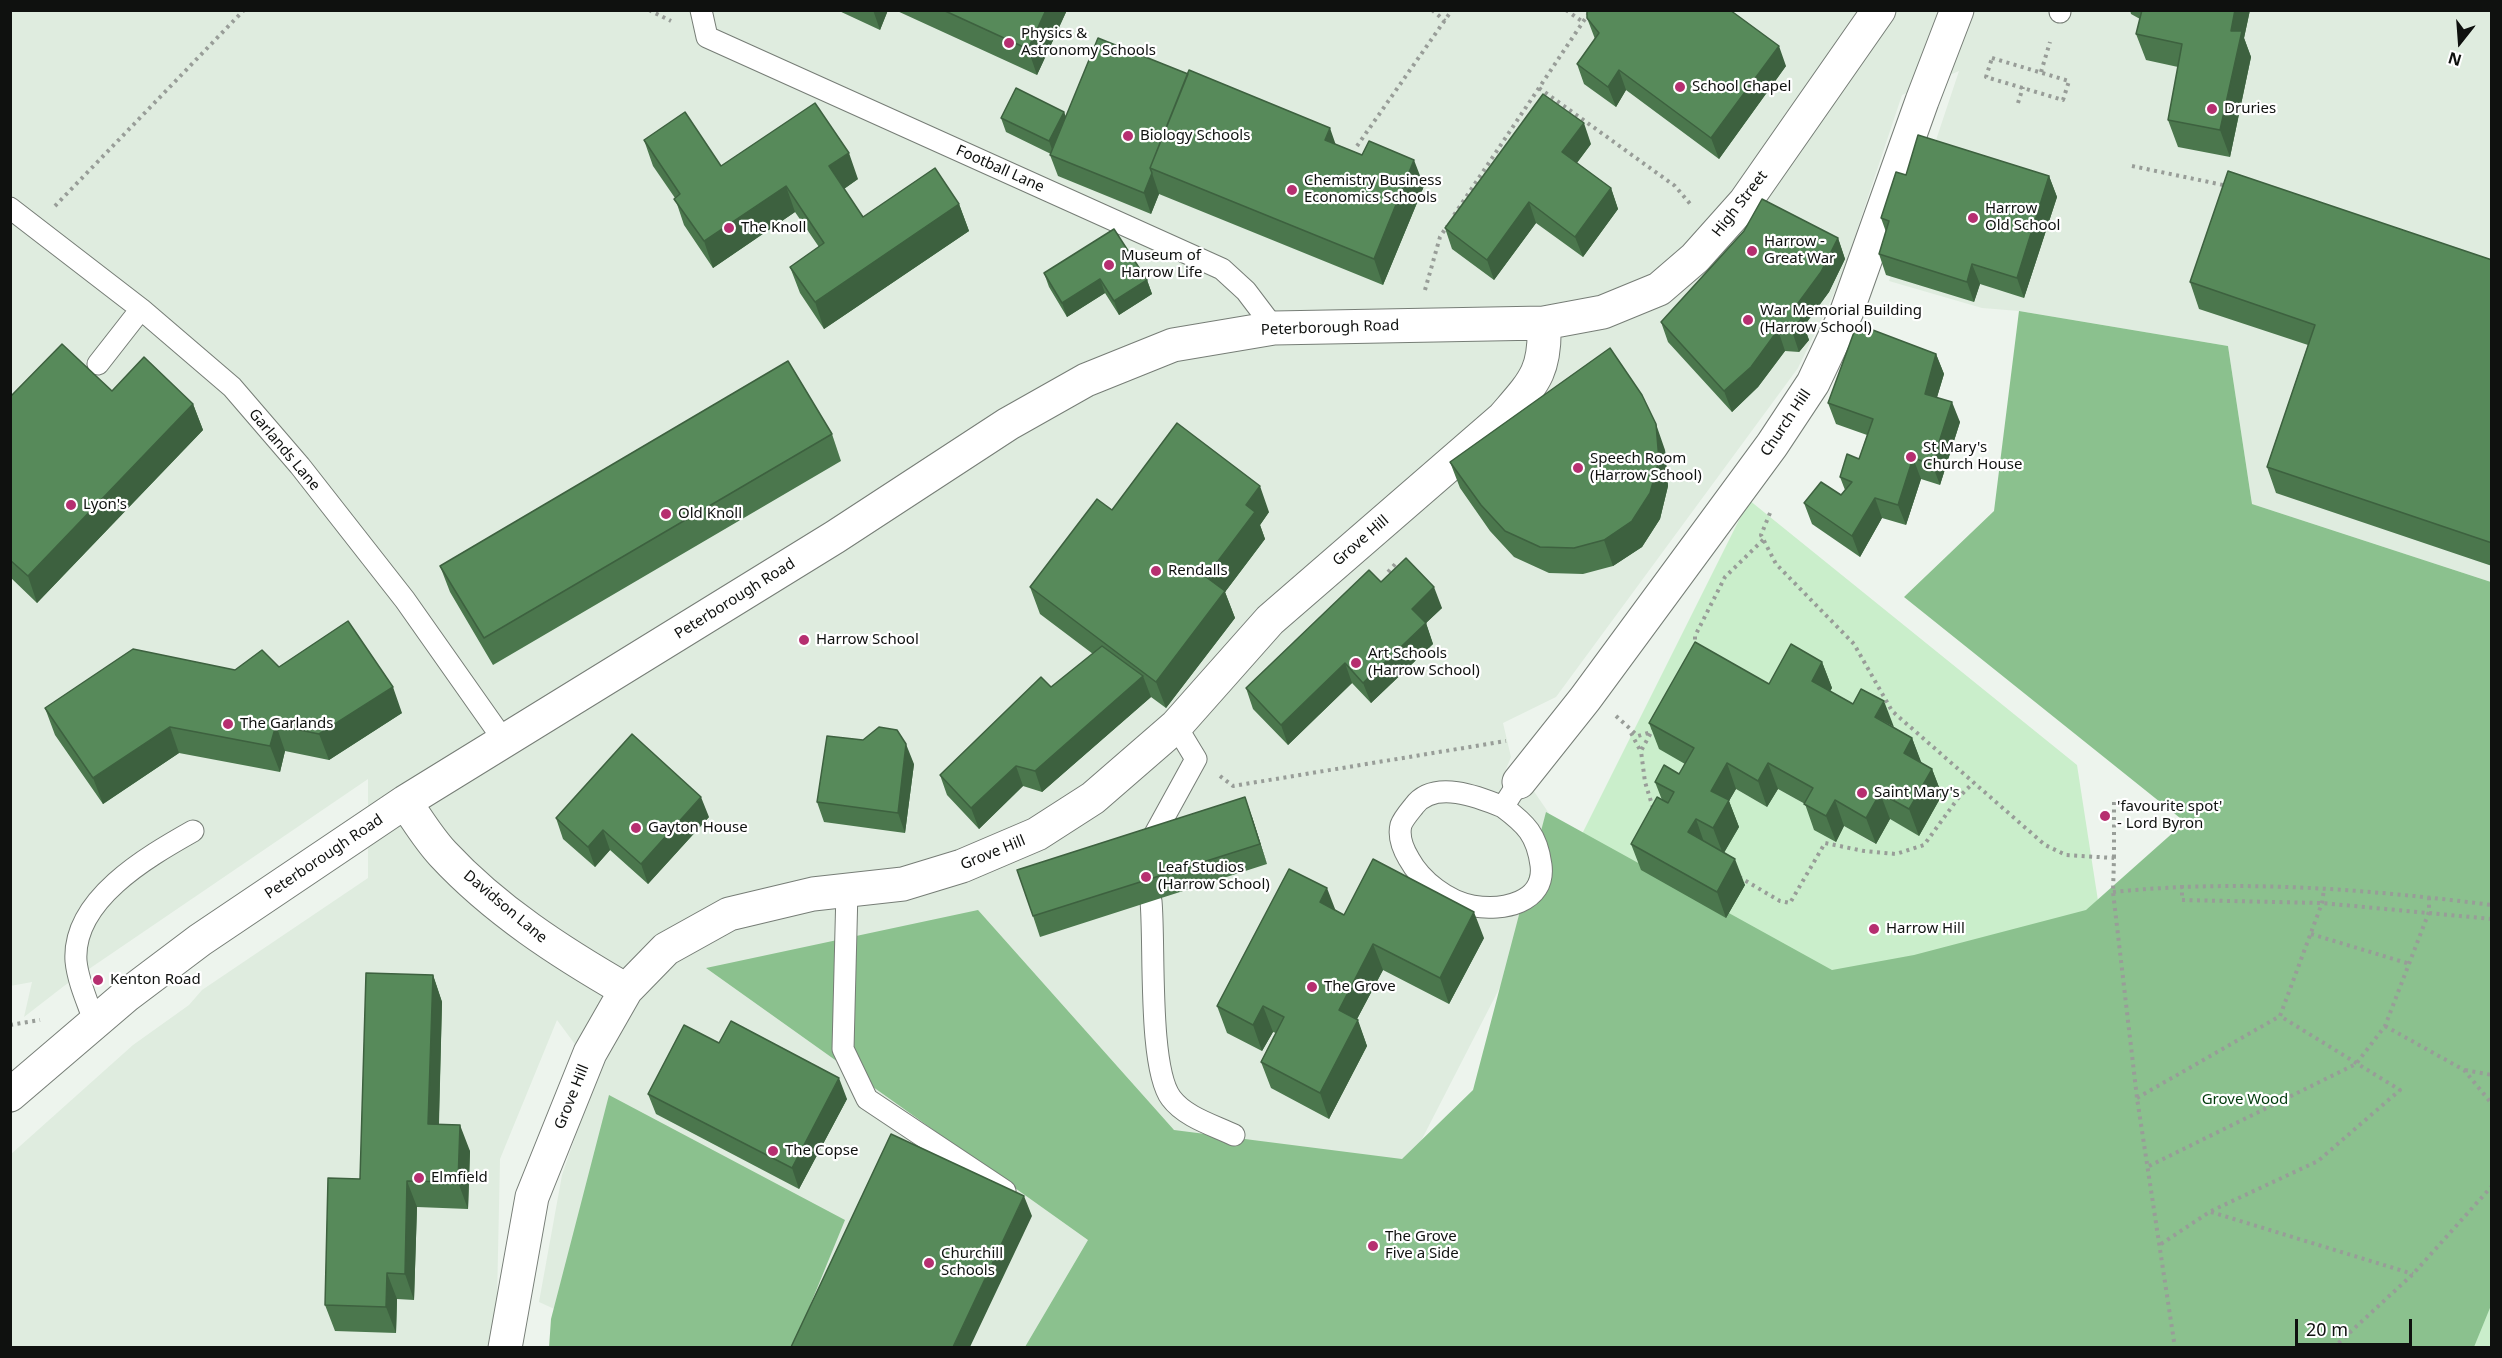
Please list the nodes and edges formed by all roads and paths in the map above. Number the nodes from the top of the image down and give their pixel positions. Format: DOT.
graph roads {
  1 [pos="244,10"];
  2 [pos="649,10"];
  3 [pos="701,10"];
  4 [pos="1432,10"];
  5 [pos="1452,10"];
  6 [pos="1566,10"];
  7 [pos="1591,10"];
  8 [pos="1879,10"];
  9 [pos="1957,10"];
  10 [pos="672,21"];
  11 [pos="1445,21"];
  12 [pos="1583,22"];
  13 [pos="2023,87"];
  14 [pos="1539,88"];
  15 [pos="2018,103"];
  16 [pos="1357,146"];
  17 [pos="2132,166"];
  18 [pos="2235,187"];
  19 [pos="10,208"];
  20 [pos="36,226"];
  21 [pos="1718,234"];
  22 [pos="141,309"];
  23 [pos="1544,322"];
  24 [pos="1415,325"];
  25 [pos="1274,328"];
  26 [pos="98,364"];
  27 [pos="1774,503"];
  28 [pos="1764,539"];
  29 [pos="1695,653"];
  30 [pos="1656,723"];
  31 [pos="1176,726"];
  32 [pos="1631,733"];
  33 [pos="505,742"];
  34 [pos="1548,745"];
  35 [pos="1641,750"];
  36 [pos="1973,783"];
  37 [pos="1233,786"];
  38 [pos="1511,795"];
  39 [pos="405,802"];
  40 [pos="2114,802"];
  41 [pos="1655,813"];
  42 [pos="193,831"];
  43 [pos="1145,851"];
  44 [pos="2114,858"];
  45 [pos="1736,875"];
  46 [pos="2182,885"];
  47 [pos="2324,889"];
  48 [pos="847,890"];
  49 [pos="2113,892"];
  50 [pos="2429,897"];
  51 [pos="1151,901"];
  52 [pos="2322,903"];
  53 [pos="2492,904"];
  54 [pos="2429,912"];
  55 [pos="2492,919"];
  56 [pos="2311,934"];
  57 [pos="2410,964"];
  58 [pos="626,990"];
  59 [pos="2280,1016"];
  60 [pos="94,1023"];
  61 [pos="2385,1026"];
  62 [pos="2356,1064"];
  63 [pos="2464,1070"];
  64 [pos="2492,1075"];
  65 [pos="10,1095"];
  66 [pos="2137,1098"];
  67 [pos="2492,1104"];
  68 [pos="1234,1135"];
  69 [pos="2149,1166"];
  70 [pos="2492,1186"];
  71 [pos="1006,1192"];
  72 [pos="2211,1211"];
  73 [pos="2161,1244"];
  74 [pos="2413,1274"];
  75 [pos="504,1347"];
  76 [pos="2175,1347"];
  77 [pos="2333,1347"];
  1 -- 20 [label="path"];
  2 -- 10 [label="path"];
  3 -- 25 [label="lane, Football Lane"];
  4 -- 11 [label="path"];
  5 -- 11 [label="path"];
  6 -- 12 [label="path"];
  7 -- 12 [label="path"];
  8 -- 21 [label="street, High Street"];
  9 -- 34 [label="street, Church Hill"];
  11 -- 16 [label="path"];
  12 -- 14 [label="path"];
  13 -- 13 [label="path"];
  13 -- 15 [label="path"];
  14 -- 21 [label="path"];
  14 -- 24 [label="path"];
  17 -- 18 [label="path"];
  19 -- 20 [label="lane, Garlands Lane"];
  20 -- 22 [label="lane, Garlands Lane"];
  21 -- 23 [label="street, High Street"];
  22 -- 26 [label="lane"];
  22 -- 33 [label="lane, Garlands Lane"];
  23 -- 24 [label="street, Peterborough Road"];
  23 -- 31 [label="street, Grove Hill"];
  24 -- 25 [label="street, Peterborough Road"];
  25 -- 33 [label="street, Peterborough Road"];
  27 -- 28 [label="path"];
  28 -- 29 [label="path"];
  28 -- 36 [label="path"];
  30 -- 35 [label="path"];
  31 -- 43 [label="lane"];
  31 -- 48 [label="street, Grove Hill"];
  32 -- 35 [label="path"];
  33 -- 39 [label="street, Peterborough Road"];
  34 -- 37 [label="path"];
  34 -- 38 [label="street, Church Hill"];
  35 -- 41 [label="path"];
  36 -- 44 [label="path"];
  36 -- 45 [label="path"];
  38 -- 38 [label="lane"];
  39 -- 58 [label="street, Davidson Lane"];
  39 -- 60 [label="street, Peterborough Road"];
  40 -- 44 [label="path"];
  42 -- 60 [label="lane"];
  44 -- 49 [label="path"];
  46 -- 47 [label="path"];
  46 -- 49 [label="path"];
  46 -- 52 [label="path"];
  47 -- 50 [label="path"];
  47 -- 52 [label="path"];
  48 -- 58 [label="street, Grove Hill"];
  48 -- 71 [label="lane"];
  49 -- 66 [label="path"];
  50 -- 53 [label="path"];
  50 -- 54 [label="path"];
  51 -- 68 [label="lane"];
  52 -- 54 [label="path"];
  52 -- 56 [label="path"];
  54 -- 55 [label="path"];
  54 -- 57 [label="path"];
  56 -- 57 [label="path"];
  56 -- 59 [label="path"];
  57 -- 61 [label="path"];
  58 -- 75 [label="street, Grove Hill"];
  59 -- 62 [label="path"];
  59 -- 66 [label="path"];
  60 -- 65 [label="street, Peterborough Road"];
  61 -- 62 [label="path"];
  61 -- 63 [label="path"];
  62 -- 69 [label="path"];
  62 -- 72 [label="path"];
  63 -- 64 [label="path"];
  63 -- 67 [label="path"];
  66 -- 69 [label="path"];
  69 -- 73 [label="path"];
  70 -- 74 [label="path"];
  72 -- 73 [label="path"];
  72 -- 74 [label="path"];
  73 -- 76 [label="path"];
  74 -- 77 [label="path"];
}
